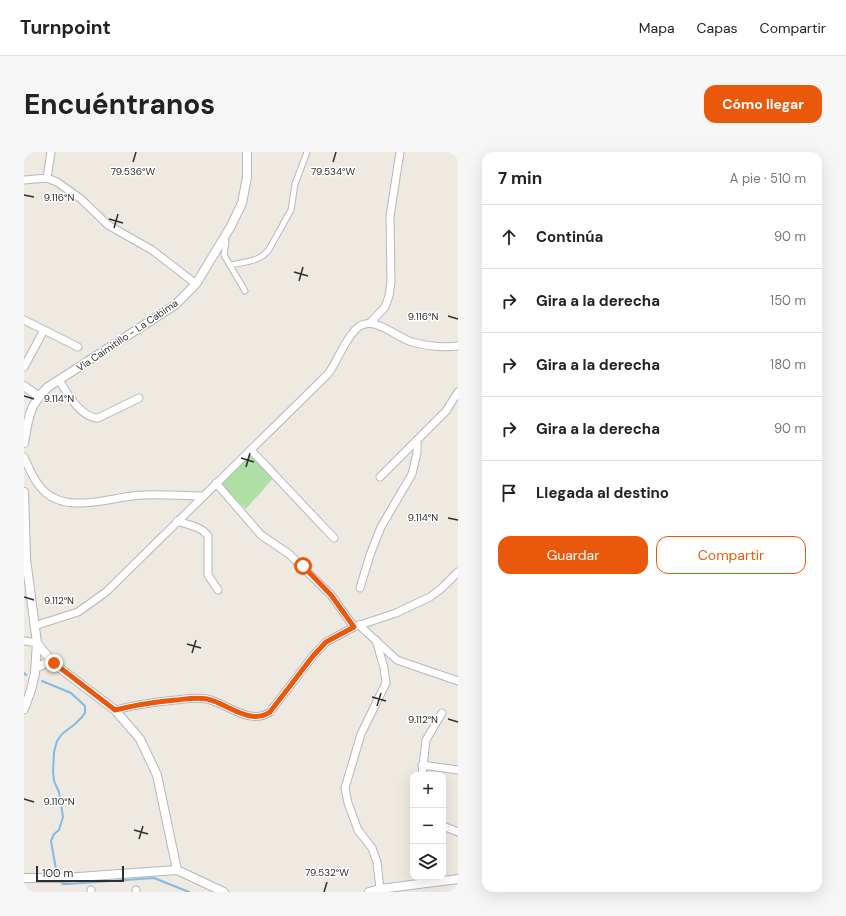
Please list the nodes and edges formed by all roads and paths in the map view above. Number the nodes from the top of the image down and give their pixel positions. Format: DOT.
graph roads {
  1 [pos="52,152"];
  2 [pos="247,152"];
  3 [pos="307,152"];
  4 [pos="400,152"];
  5 [pos="47,178"];
  6 [pos="24,180"];
  7 [pos="224,238"];
  8 [pos="230,265"];
  9 [pos="196,284"];
  10 [pos="245,291"];
  11 [pos="24,320"];
  12 [pos="370,323"];
  13 [pos="44,330"];
  14 [pos="458,346"];
  15 [pos="78,347"];
  16 [pos="24,367"];
  17 [pos="59,380"];
  18 [pos="24,386"];
  19 [pos="458,392"];
  20 [pos="38,396"];
  21 [pos="139,398"];
  22 [pos="417,440"];
  23 [pos="24,443"];
  24 [pos="251,450"];
  25 [pos="24,457"];
  26 [pos="380,477"];
  27 [pos="216,483"];
  28 [pos="24,492"];
  29 [pos="202,496"];
  30 [pos="177,521"];
  31 [pos="334,538"];
  32 [pos="458,573"];
  33 [pos="360,588"];
  34 [pos="218,590"];
  35 [pos="34,626"];
  36 [pos="357,626"];
  37 [pos="376,640"];
  38 [pos="24,641"];
  39 [pos="37,643"];
  40 [pos="54,663"];
  41 [pos="36,670"];
  42 [pos="458,681"];
  43 [pos="24,709"];
  44 [pos="115,710"];
  45 [pos="442,713"];
  46 [pos="422,765"];
  47 [pos="458,770"];
  48 [pos="422,772"];
  49 [pos="446,827"];
  50 [pos="458,832"];
  51 [pos="177,870"];
  52 [pos="24,878"];
  53 [pos="458,880"];
  54 [pos="380,889"];
  55 [pos="224,892"];
  56 [pos="369,892"];
  1 -- 5 [label="street"];
  2 -- 7 [label="street, Vía Caimitillo - La Cabima"];
  3 -- 8 [label="street"];
  4 -- 12 [label="street"];
  5 -- 6 [label="street"];
  5 -- 9 [label="street"];
  7 -- 8 [label="street"];
  7 -- 9 [label="street, Vía Caimitillo - La Cabima"];
  8 -- 10 [label="street"];
  9 -- 17 [label="street, Vía Caimitillo - La Cabima"];
  11 -- 13 [label="street"];
  12 -- 14 [label="street"];
  12 -- 24 [label="street"];
  13 -- 15 [label="street"];
  13 -- 16 [label="street"];
  17 -- 20 [label="street, Vía Caimitillo - La Cabima"];
  17 -- 21 [label="street"];
  18 -- 20 [label="street"];
  19 -- 22 [label="street"];
  20 -- 23 [label="street, Vía Caimitillo - La Cabima"];
  22 -- 26 [label="street"];
  22 -- 33 [label="street"];
  24 -- 27 [label="street"];
  24 -- 31 [label="street"];
  25 -- 29 [label="street"];
  27 -- 29 [label="street"];
  27 -- 36 [label="street"];
  28 -- 35 [label="street"];
  29 -- 30 [label="street"];
  30 -- 34 [label="street"];
  30 -- 35 [label="street"];
  32 -- 36 [label="street"];
  35 -- 39 [label="street"];
  36 -- 37 [label="street"];
  36 -- 44 [label="street"];
  37 -- 42 [label="street"];
  37 -- 54 [label="street"];
  38 -- 39 [label="street"];
  39 -- 40 [label="street"];
  39 -- 41 [label="street"];
  40 -- 41 [label="street"];
  40 -- 44 [label="street"];
  41 -- 43 [label="street"];
  44 -- 51 [label="street"];
  45 -- 46 [label="street"];
  46 -- 47 [label="street"];
  46 -- 48 [label="street"];
  49 -- 50 [label="street"];
  51 -- 52 [label="street"];
  51 -- 55 [label="street"];
  53 -- 54 [label="street"];
  54 -- 56 [label="street"];
}
